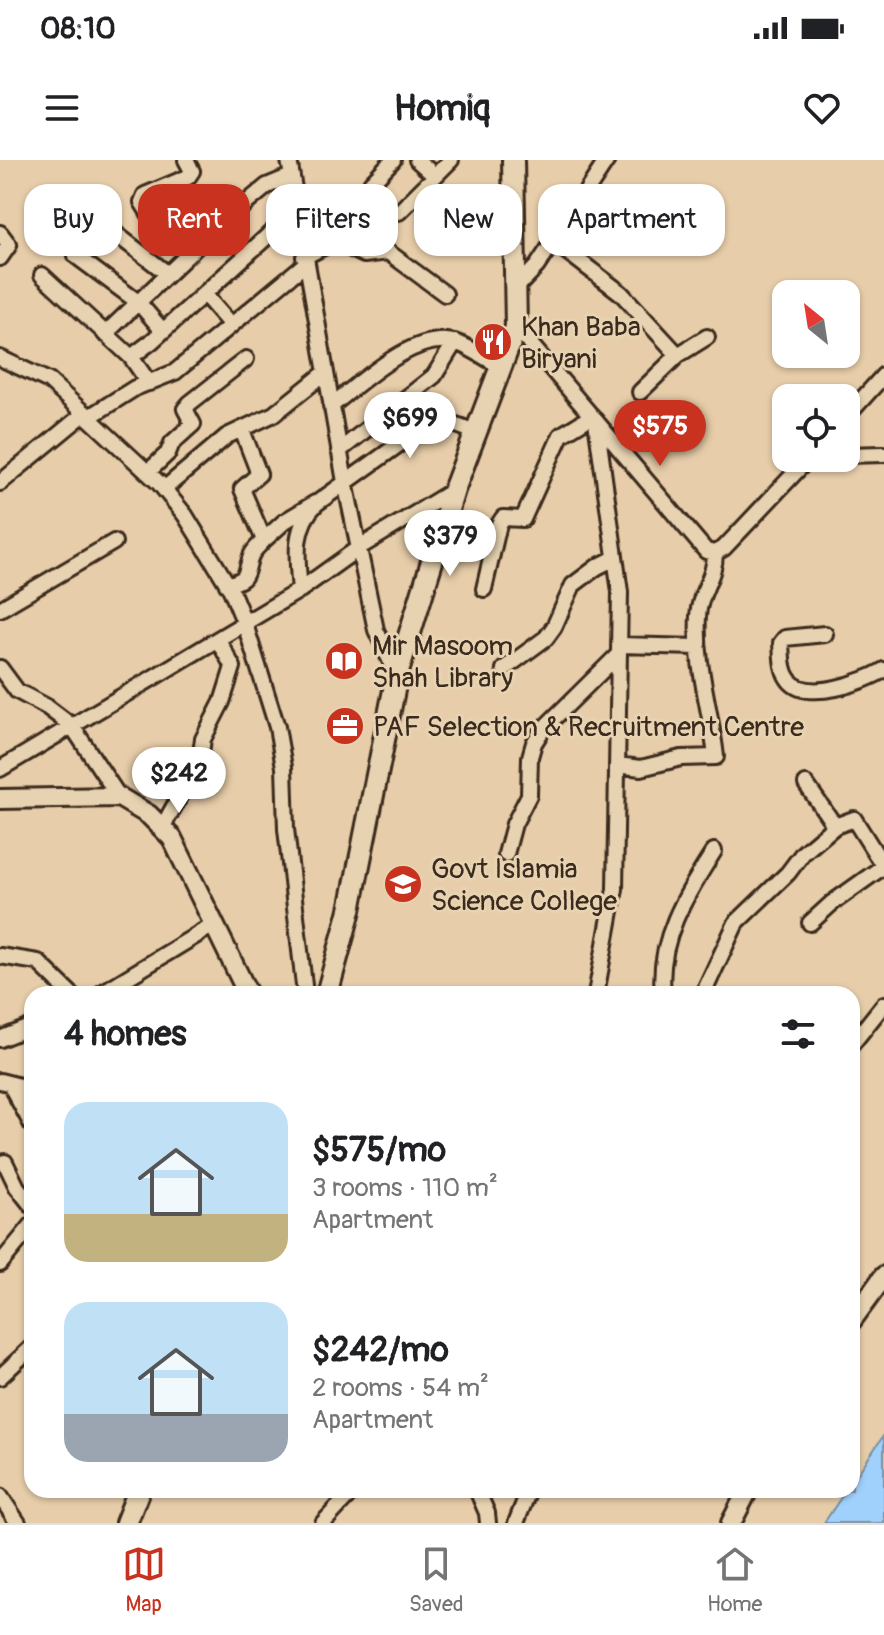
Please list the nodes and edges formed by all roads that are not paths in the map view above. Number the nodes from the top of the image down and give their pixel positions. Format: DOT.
graph roads {
  1 [pos="186,160"];
  2 [pos="289,160"];
  3 [pos="393,160"];
  4 [pos="417,160"];
  5 [pos="451,160"];
  6 [pos="513,160"];
  7 [pos="607,160"];
  8 [pos="291,176"];
  9 [pos="435,176"];
  10 [pos="371,183"];
  11 [pos="171,184"];
  12 [pos="292,184"];
  13 [pos="591,184"];
  14 [pos="399,212"];
  15 [pos="0,233"];
  16 [pos="266,237"];
  17 [pos="122,239"];
  18 [pos="76,256"];
  19 [pos="304,256"];
  20 [pos="543,256"];
  21 [pos="573,256"];
  22 [pos="0,258"];
  23 [pos="305,261"];
  24 [pos="168,274"];
  25 [pos="42,275"];
  26 [pos="517,287"];
  27 [pos="204,294"];
  28 [pos="445,294"];
  29 [pos="138,302"];
  30 [pos="230,324"];
  31 [pos="516,327"];
  32 [pos="163,331"];
  33 [pos="105,334"];
  34 [pos="707,337"];
  35 [pos="455,342"];
  36 [pos="678,355"];
  37 [pos="131,357"];
  38 [pos="0,358"];
  39 [pos="246,359"];
  40 [pos="501,367"];
  41 [pos="325,373"];
  42 [pos="884,375"];
  43 [pos="149,383"];
  44 [pos="640,392"];
  45 [pos="860,402"];
  46 [pos="331,406"];
  47 [pos="87,415"];
  48 [pos="594,419"];
  49 [pos="242,430"];
  50 [pos="476,433"];
  51 [pos="339,451"];
  52 [pos="884,454"];
  53 [pos="860,455"];
  54 [pos="148,472"];
  55 [pos="796,472"];
  56 [pos="345,482"];
  57 [pos="0,483"];
  58 [pos="164,489"];
  59 [pos="454,490"];
  60 [pos="317,503"];
  61 [pos="264,540"];
  62 [pos="114,542"];
  63 [pos="360,547"];
  64 [pos="715,553"];
  65 [pos="615,558"];
  66 [pos="227,585"];
  67 [pos="484,589"];
  68 [pos="300,590"];
  69 [pos="0,609"];
  70 [pos="245,624"];
  71 [pos="825,634"];
  72 [pos="218,640"];
  73 [pos="698,647"];
  74 [pos="619,650"];
  75 [pos="0,668"];
  76 [pos="504,669"];
  77 [pos="883,673"];
  78 [pos="397,675"];
  79 [pos="72,726"];
  80 [pos="617,765"];
  81 [pos="0,769"];
  82 [pos="806,784"];
  83 [pos="119,797"];
  84 [pos="0,799"];
  85 [pos="835,826"];
  86 [pos="162,828"];
  87 [pos="714,851"];
  88 [pos="506,854"];
  89 [pos="884,866"];
  90 [pos="810,923"];
  91 [pos="215,924"];
  92 [pos="0,956"];
  93 [pos="63,986"];
  94 [pos="113,986"];
  95 [pos="244,986"];
  96 [pos="304,986"];
  97 [pos="329,986"];
  98 [pos="597,986"];
  99 [pos="663,986"];
  100 [pos="707,986"];
  101 [pos="884,1004"];
  102 [pos="24,1029"];
  103 [pos="860,1034"];
  104 [pos="0,1039"];
  105 [pos="5,1082"];
  106 [pos="24,1112"];
  107 [pos="5,1162"];
  108 [pos="24,1196"];
  109 [pos="24,1235"];
  110 [pos="0,1264"];
  111 [pos="884,1276"];
  112 [pos="860,1309"];
  113 [pos="24,1354"];
  114 [pos="0,1377"];
  115 [pos="0,1496"];
  116 [pos="136,1498"];
  117 [pos="346,1498"];
  118 [pos="480,1498"];
  119 [pos="526,1498"];
  120 [pos="744,1498"];
  121 [pos="18,1523"];
  122 [pos="126,1523"];
  123 [pos="323,1523"];
  124 [pos="488,1523"];
  125 [pos="516,1523"];
  126 [pos="731,1523"];
  1 -- 11 [label="street"];
  2 -- 8 [label="street"];
  3 -- 10 [label="street"];
  4 -- 9 [label="street"];
  5 -- 9 [label="street"];
  6 -- 26 [label="main road"];
  7 -- 13 [label="street"];
  8 -- 12 [label="street"];
  8 -- 24 [label="street"];
  9 -- 14 [label="street"];
  15 -- 22 [label="street"];
  16 -- 27 [label="street"];
  17 -- 24 [label="street"];
  18 -- 29 [label="street"];
  19 -- 23 [label="street"];
  20 -- 26 [label="street"];
  21 -- 36 [label="street"];
  23 -- 28 [label="street"];
  23 -- 30 [label="street"];
  23 -- 41 [label="street"];
  24 -- 29 [label="street"];
  25 -- 33 [label="street"];
  26 -- 31 [label="main road"];
  27 -- 30 [label="street"];
  27 -- 32 [label="street"];
  29 -- 32 [label="street"];
  29 -- 33 [label="street"];
  30 -- 43 [label="street"];
  31 -- 40 [label="main road"];
  31 -- 48 [label="street"];
  32 -- 37 [label="street"];
  33 -- 37 [label="street"];
  34 -- 36 [label="street"];
  35 -- 40 [label="street"];
  35 -- 46 [label="street"];
  35 -- 51 [label="street"];
  36 -- 44 [label="street"];
  37 -- 43 [label="street"];
  38 -- 47 [label="street"];
  39 -- 54 [label="street"];
  40 -- 50 [label="main road"];
  41 -- 46 [label="street"];
  41 -- 49 [label="street"];
  42 -- 45 [label="street"];
  43 -- 47 [label="street"];
  46 -- 51 [label="street"];
  47 -- 54 [label="street"];
  47 -- 57 [label="street"];
  48 -- 64 [label="street"];
  48 -- 65 [label="street"];
  48 -- 67 [label="street"];
  49 -- 58 [label="street"];
  49 -- 61 [label="street"];
  50 -- 56 [label="street"];
  50 -- 59 [label="main road"];
  51 -- 56 [label="street"];
  52 -- 53 [label="street"];
  54 -- 58 [label="street"];
  55 -- 64 [label="street"];
  56 -- 60 [label="street"];
  56 -- 63 [label="street"];
  58 -- 66 [label="street"];
  59 -- 63 [label="street"];
  59 -- 78 [label="main road"];
  60 -- 61 [label="street"];
  60 -- 68 [label="street"];
  61 -- 66 [label="street"];
  62 -- 69 [label="street"];
  63 -- 68 [label="street"];
  63 -- 78 [label="street"];
  64 -- 73 [label="street"];
  65 -- 74 [label="street"];
  65 -- 76 [label="street"];
  66 -- 70 [label="street"];
  68 -- 70 [label="street"];
  70 -- 72 [label="street"];
  70 -- 96 [label="street"];
  71 -- 77 [label="street"];
  72 -- 79 [label="street"];
  72 -- 86 [label="street"];
  73 -- 74 [label="street"];
  73 -- 80 [label="street"];
  74 -- 80 [label="street"];
  74 -- 88 [label="street"];
  75 -- 79 [label="street"];
  78 -- 97 [label="main road"];
  79 -- 81 [label="street"];
  79 -- 83 [label="street"];
  80 -- 98 [label="street"];
  82 -- 85 [label="street"];
  83 -- 84 [label="street"];
  83 -- 86 [label="street"];
  85 -- 89 [label="street"];
  85 -- 100 [label="street"];
  86 -- 91 [label="street"];
  87 -- 99 [label="street"];
  89 -- 90 [label="street"];
  91 -- 94 [label="street"];
  91 -- 95 [label="street"];
  92 -- 93 [label="street"];
  101 -- 103 [label="street"];
  102 -- 104 [label="street"];
  105 -- 106 [label="street"];
  107 -- 108 [label="street"];
  109 -- 110 [label="street"];
  111 -- 112 [label="street"];
  113 -- 114 [label="street"];
  115 -- 121 [label="street"];
  116 -- 122 [label="main road"];
  117 -- 123 [label="street"];
  118 -- 124 [label="street"];
  119 -- 125 [label="street"];
  120 -- 126 [label="street"];
}
